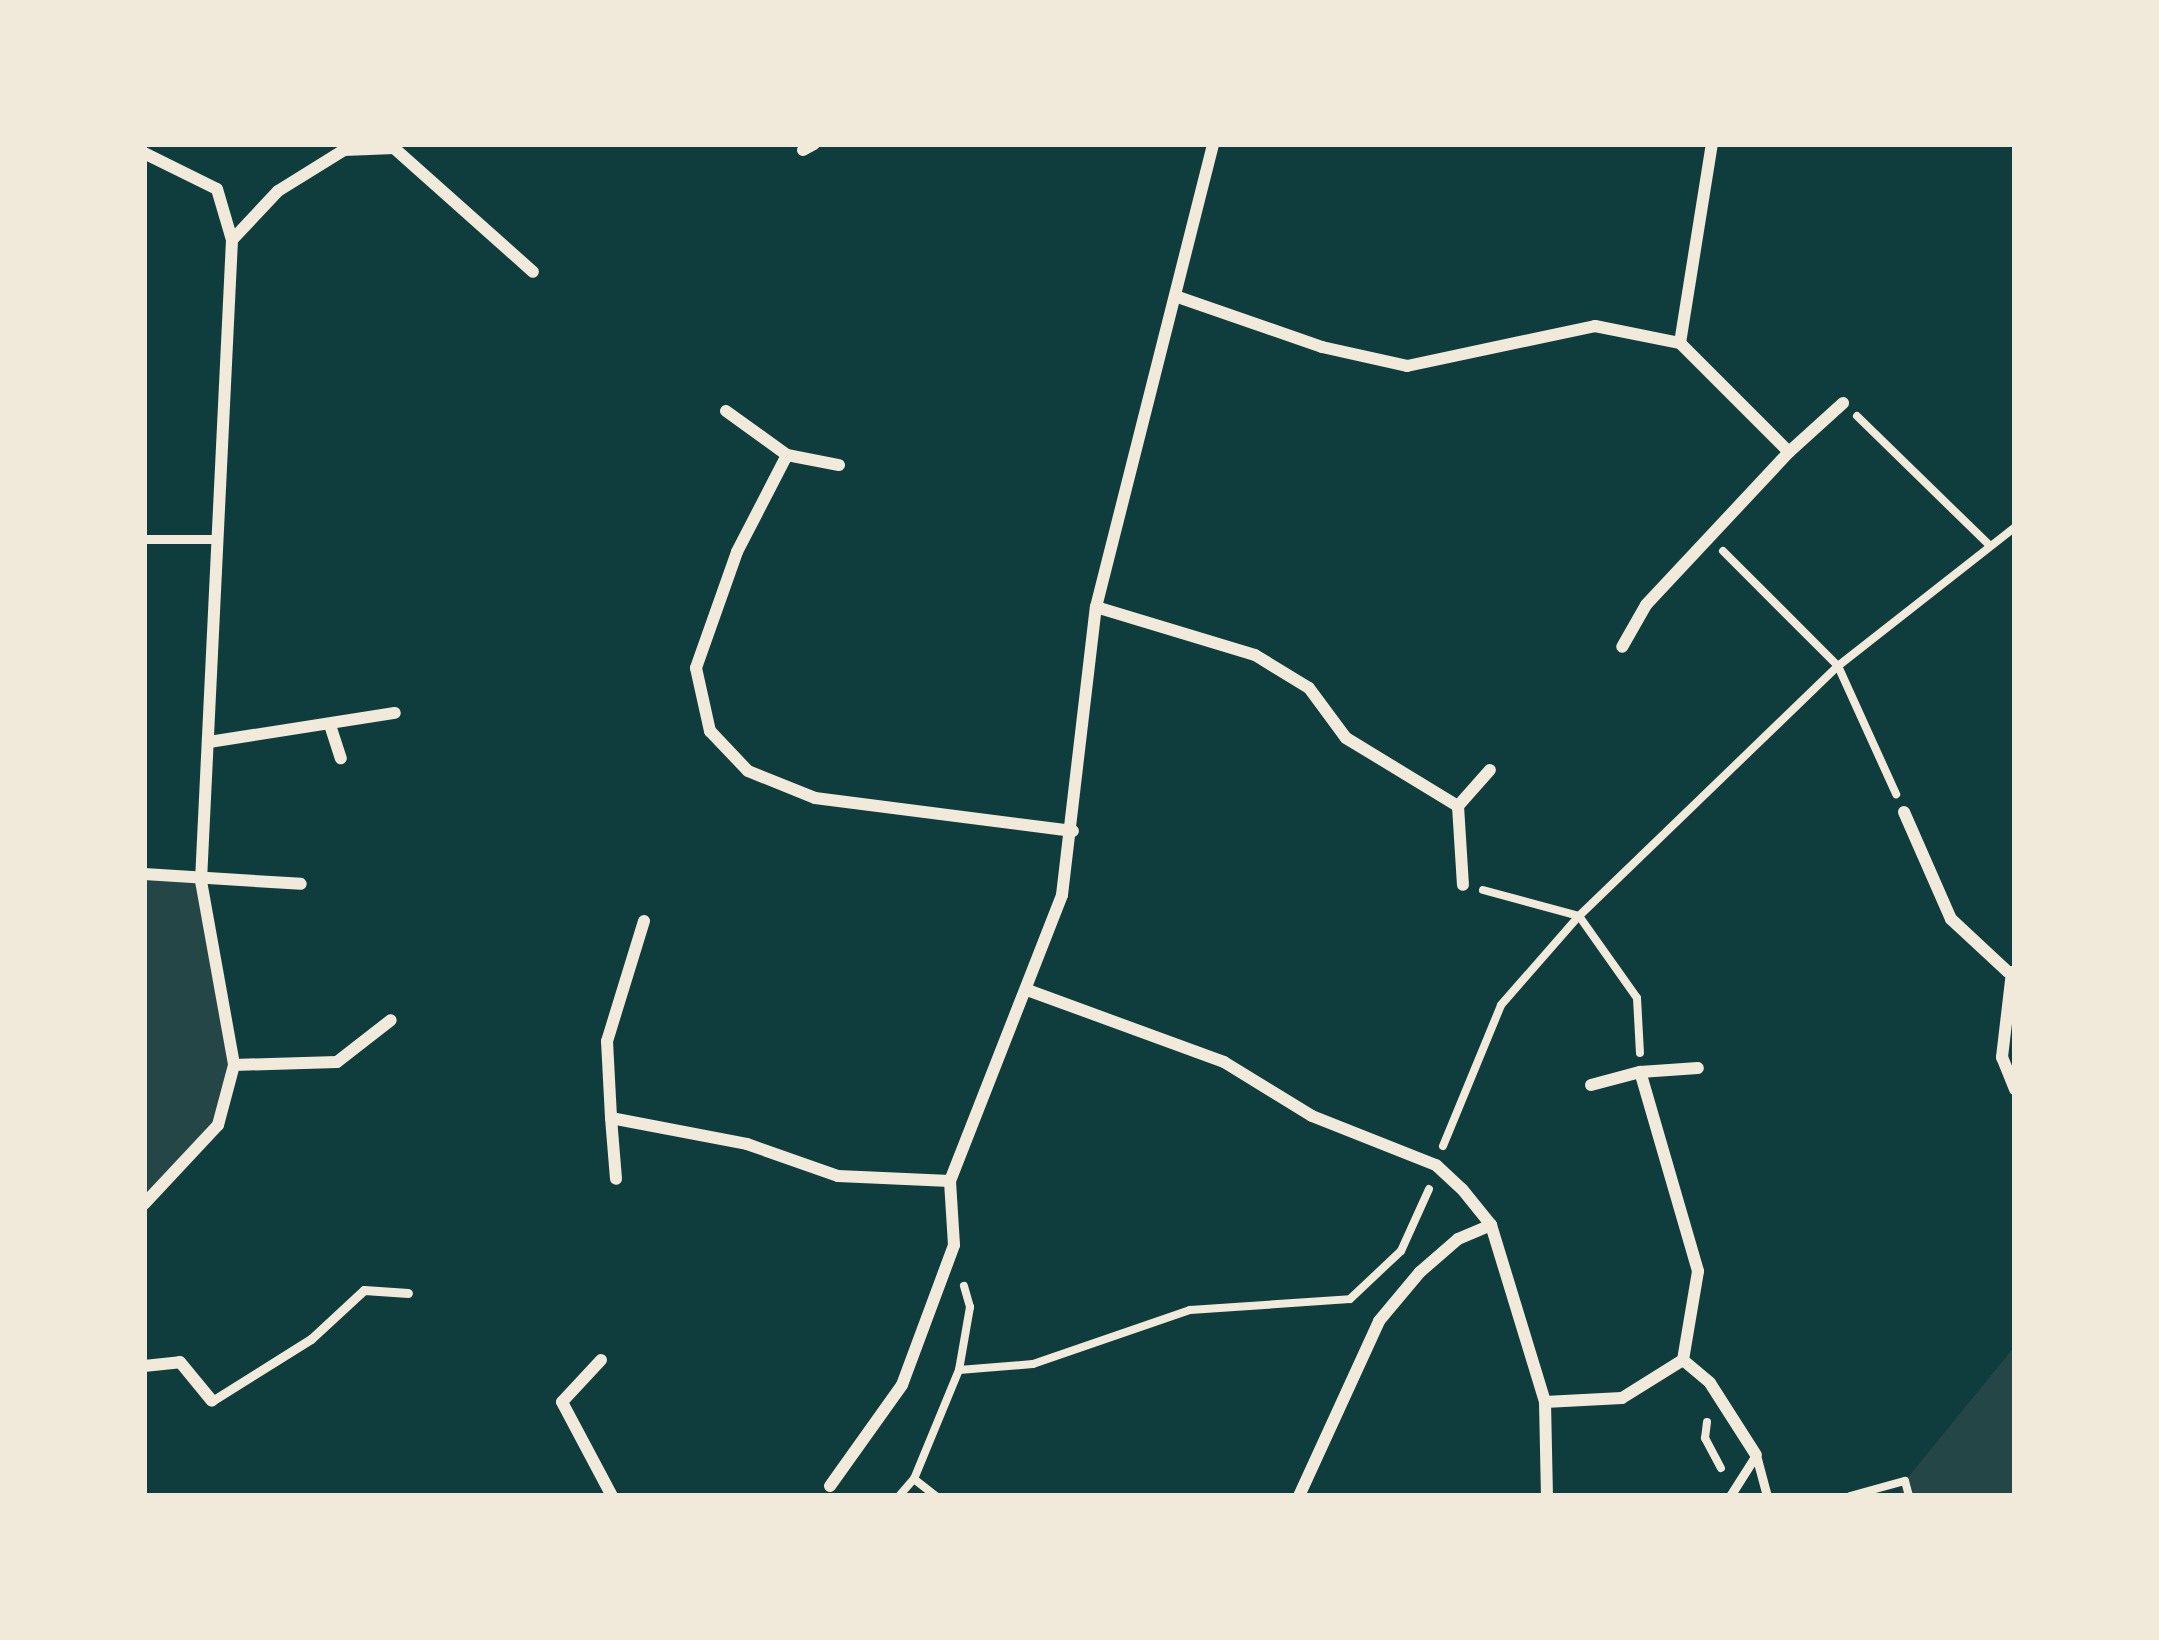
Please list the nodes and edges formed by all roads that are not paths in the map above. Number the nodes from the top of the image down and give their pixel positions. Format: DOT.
graph roads {
  1 [pos="1213,144"];
  2 [pos="1712,144"];
  3 [pos="361,147"];
  4 [pos="144,153"];
  5 [pos="232,240"];
  6 [pos="533,272"];
  7 [pos="1175,296"];
  8 [pos="1680,343"];
  9 [pos="1843,403"];
  10 [pos="726,411"];
  11 [pos="1790,452"];
  12 [pos="787,455"];
  13 [pos="839,465"];
  14 [pos="144,539"];
  15 [pos="218,539"];
  16 [pos="1096,607"];
  17 [pos="1622,647"];
  18 [pos="395,713"];
  19 [pos="330,725"];
  20 [pos="209,742"];
  21 [pos="341,758"];
  22 [pos="1490,770"];
  23 [pos="1458,806"];
  24 [pos="1904,812"];
  25 [pos="1073,831"];
  26 [pos="144,874"];
  27 [pos="201,880"];
  28 [pos="302,884"];
  29 [pos="1463,885"];
  30 [pos="644,921"];
  31 [pos="2011,972"];
  32 [pos="1030,991"];
  33 [pos="391,1020"];
  34 [pos="235,1065"];
  35 [pos="1698,1068"];
  36 [pos="1640,1072"];
  37 [pos="1591,1085"];
  38 [pos="2015,1090"];
  39 [pos="611,1118"];
  40 [pos="616,1179"];
  41 [pos="950,1181"];
  42 [pos="144,1204"];
  43 [pos="1491,1225"];
  44 [pos="408,1293"];
  45 [pos="601,1360"];
  46 [pos="1683,1360"];
  47 [pos="144,1366"];
  48 [pos="212,1401"];
  49 [pos="1545,1402"];
  50 [pos="1756,1455"];
  51 [pos="830,1486"];
  52 [pos="612,1496"];
  53 [pos="1299,1496"];
  54 [pos="1547,1496"];
  55 [pos="1730,1496"];
  56 [pos="1767,1496"];
  1 -- 7 [label="street"];
  2 -- 8 [label="street"];
  3 -- 5 [label="street"];
  3 -- 6 [label="street"];
  4 -- 5 [label="street"];
  5 -- 15 [label="street"];
  7 -- 8 [label="street"];
  7 -- 16 [label="street"];
  8 -- 11 [label="street"];
  9 -- 11 [label="street"];
  10 -- 12 [label="street"];
  11 -- 17 [label="street"];
  12 -- 13 [label="street"];
  12 -- 25 [label="street"];
  14 -- 15 [label="lane"];
  15 -- 20 [label="street"];
  16 -- 23 [label="street"];
  16 -- 25 [label="street"];
  18 -- 19 [label="street"];
  19 -- 20 [label="street"];
  19 -- 21 [label="street"];
  20 -- 27 [label="street"];
  22 -- 23 [label="street"];
  23 -- 29 [label="street"];
  24 -- 31 [label="street"];
  25 -- 32 [label="street"];
  26 -- 27 [label="street"];
  27 -- 28 [label="street"];
  27 -- 34 [label="street"];
  30 -- 39 [label="street"];
  31 -- 38 [label="street"];
  32 -- 41 [label="street"];
  32 -- 43 [label="street"];
  33 -- 34 [label="street"];
  34 -- 42 [label="street"];
  35 -- 36 [label="street"];
  36 -- 37 [label="street"];
  36 -- 46 [label="street"];
  39 -- 40 [label="street"];
  39 -- 41 [label="street"];
  41 -- 51 [label="street"];
  43 -- 49 [label="street"];
  43 -- 53 [label="street"];
  44 -- 48 [label="lane"];
  45 -- 52 [label="street"];
  46 -- 49 [label="street"];
  46 -- 50 [label="street"];
  47 -- 48 [label="street"];
  49 -- 54 [label="street"];
  50 -- 55 [label="lane"];
  50 -- 56 [label="lane"];
}
